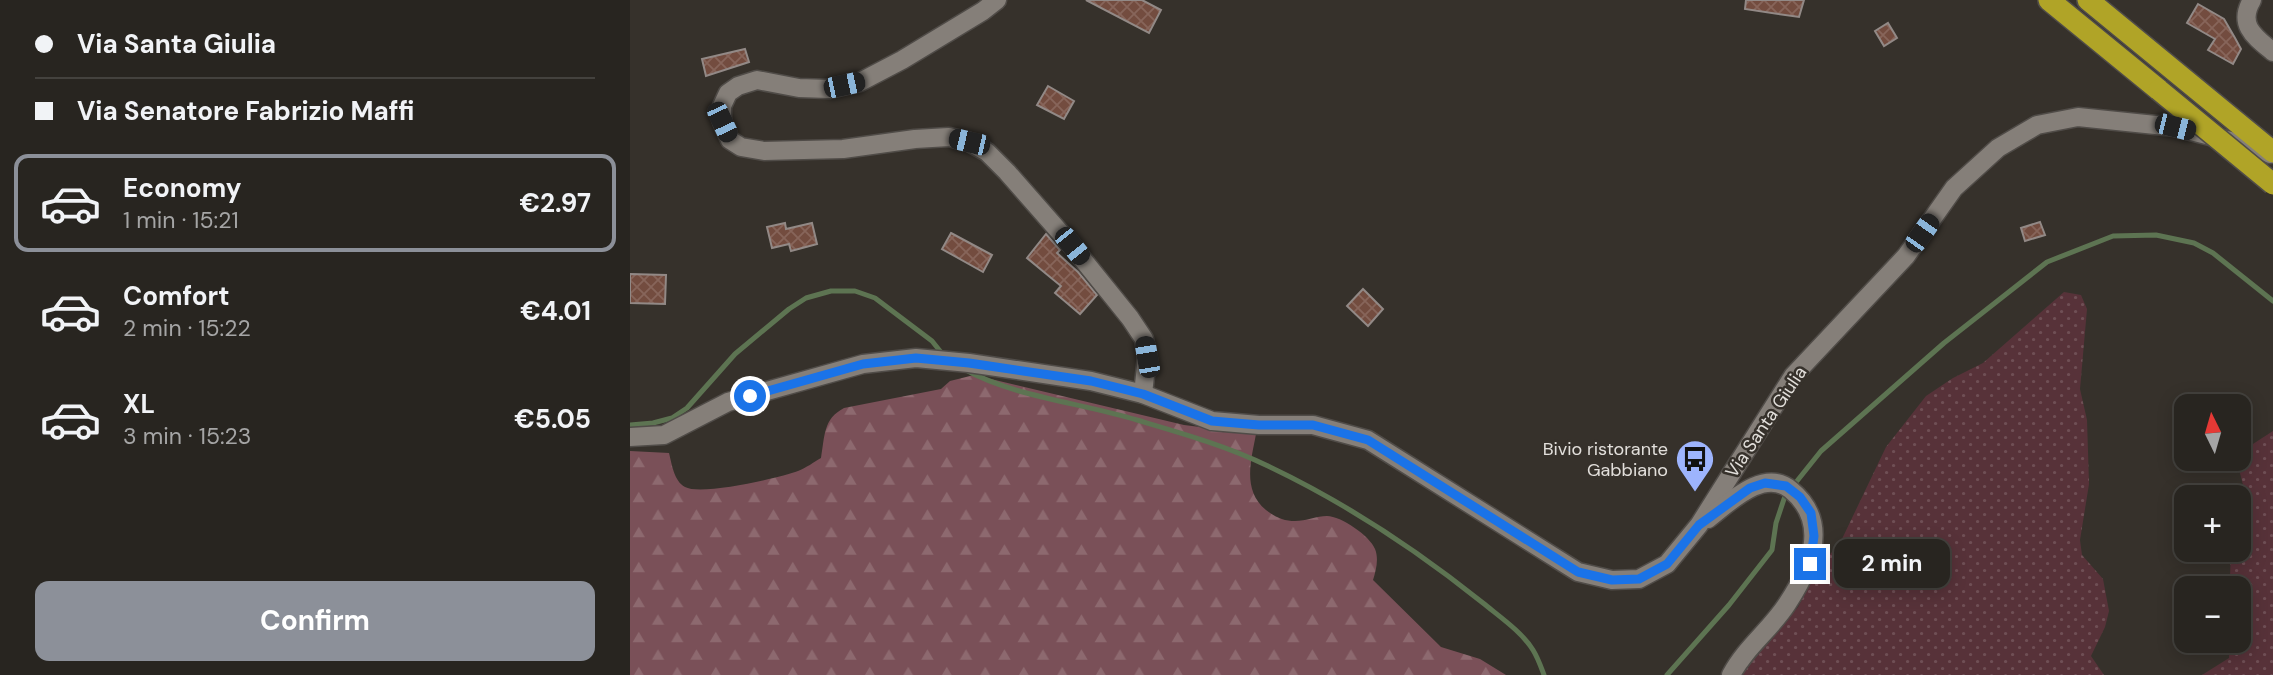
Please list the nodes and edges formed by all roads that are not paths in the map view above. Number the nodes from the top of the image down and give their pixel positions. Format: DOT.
graph roads {
  1 [pos="997,0"];
  2 [pos="2049,0"];
  3 [pos="2088,0"];
  4 [pos="2252,0"];
  5 [pos="2273,52"];
  6 [pos="2273,153"];
  7 [pos="2273,184"];
  8 [pos="1143,394"];
  9 [pos="630,437"];
  10 [pos="1699,525"];
  11 [pos="1731,675"];
  1 -- 8 [label="street"];
  2 -- 7 [label="highway, bridge"];
  3 -- 6 [label="highway"];
  4 -- 5 [label="street"];
  6 -- 10 [label="street, Via Santa Giulia"];
  8 -- 9 [label="street, Via Santa Giulia"];
  8 -- 10 [label="street, Via Santa Giulia"];
  10 -- 11 [label="street"];
}
